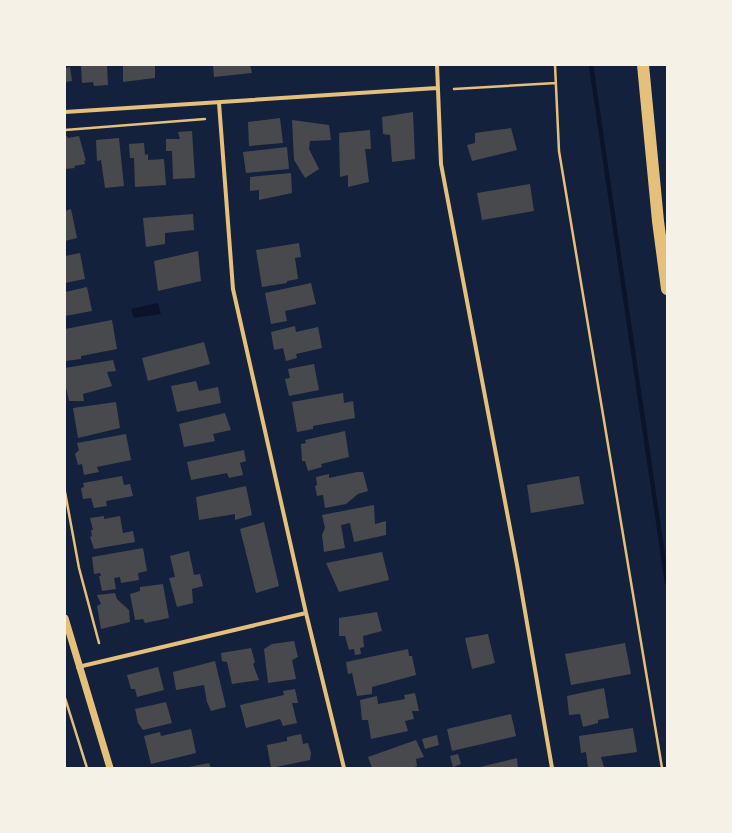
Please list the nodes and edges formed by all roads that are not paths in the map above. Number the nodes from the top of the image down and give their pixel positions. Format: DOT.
graph roads {
  1 [pos="437,65"];
  2 [pos="643,65"];
  3 [pos="438,88"];
  4 [pos="219,103"];
  5 [pos="65,112"];
  6 [pos="667,289"];
  7 [pos="306,613"];
  8 [pos="65,618"];
  9 [pos="78,667"];
  10 [pos="110,768"];
  11 [pos="344,768"];
  12 [pos="552,768"];
  1 -- 3 [label="street"];
  2 -- 6 [label="highway"];
  3 -- 4 [label="street"];
  3 -- 12 [label="street"];
  4 -- 5 [label="street"];
  4 -- 7 [label="street"];
  7 -- 9 [label="street"];
  7 -- 11 [label="street"];
  8 -- 9 [label="street"];
  9 -- 10 [label="street"];
}
